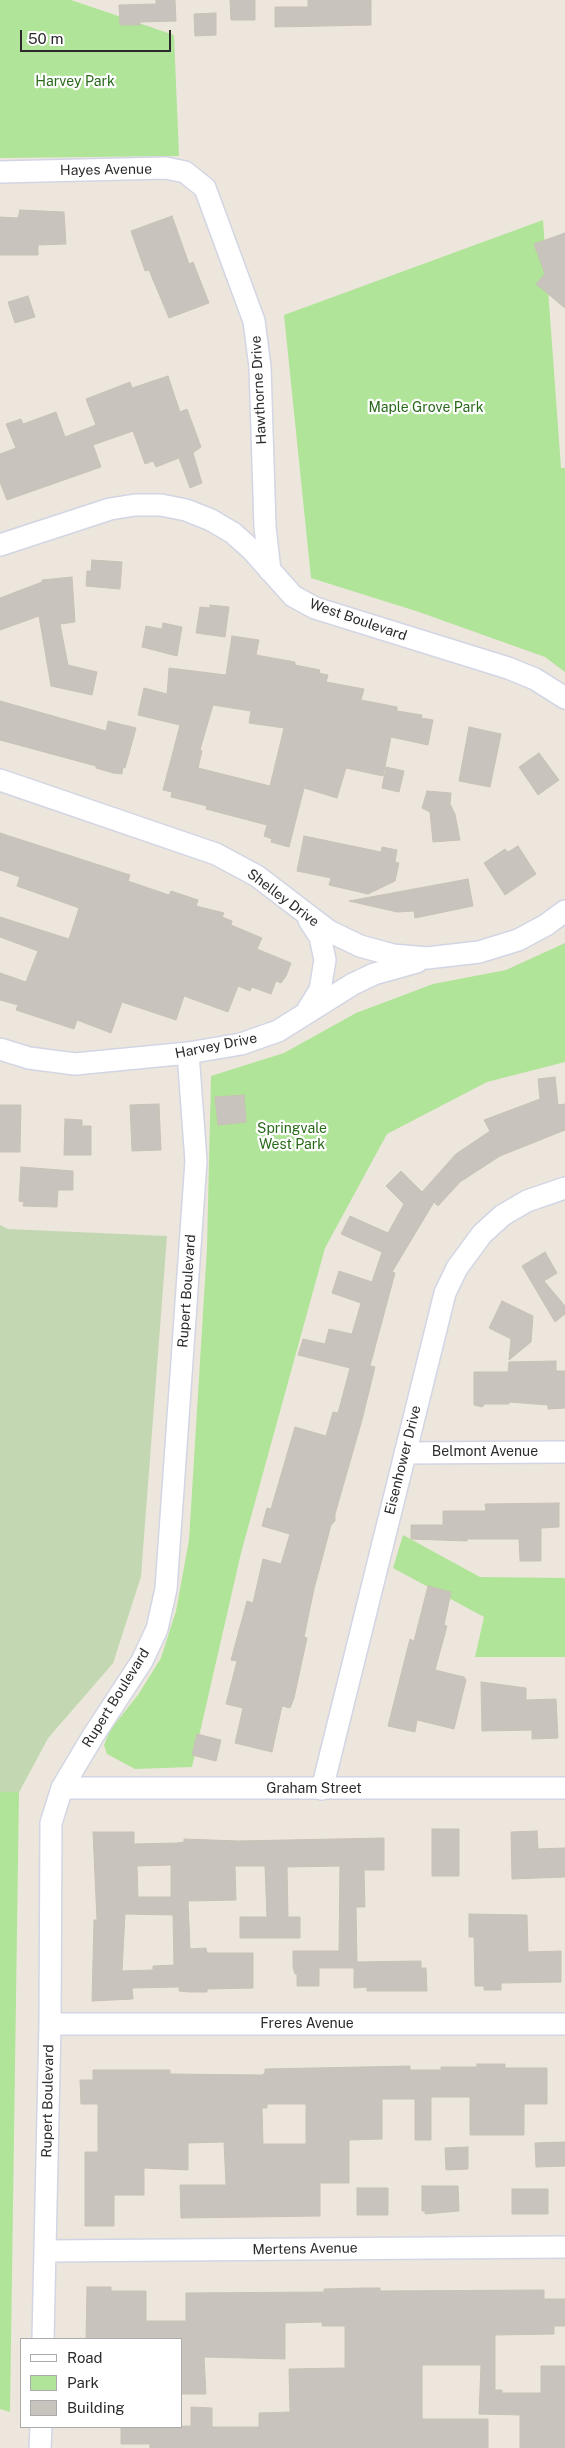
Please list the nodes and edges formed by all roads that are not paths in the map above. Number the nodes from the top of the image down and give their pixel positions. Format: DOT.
graph roads {
  1 [pos="0,172"];
  2 [pos="206,188"];
  3 [pos="0,545"];
  4 [pos="270,571"];
  5 [pos="565,698"];
  6 [pos="0,780"];
  7 [pos="565,911"];
  8 [pos="302,912"];
  9 [pos="444,958"];
  10 [pos="300,1017"];
  11 [pos="0,1049"];
  12 [pos="188,1053"];
  13 [pos="565,1188"];
  14 [pos="565,1452"];
  15 [pos="405,1453"];
  16 [pos="62,1788"];
  17 [pos="565,1788"];
  18 [pos="322,1789"];
  19 [pos="50,2024"];
  20 [pos="565,2024"];
  21 [pos="565,2247"];
  22 [pos="46,2251"];
  23 [pos="43,2338"];
  24 [pos="41,2428"];
  25 [pos="40,2448"];
  1 -- 2 [label="street, Hayes Avenue"];
  2 -- 4 [label="street, Hawthorne Drive"];
  3 -- 4 [label="street, West Boulevard"];
  4 -- 5 [label="street, West Boulevard"];
  6 -- 8 [label="street, Shelley Drive"];
  7 -- 9 [label="street, Shelley Drive"];
  8 -- 9 [label="street, Shelley Drive"];
  8 -- 10 [label="street"];
  9 -- 10 [label="street, Harvey Drive"];
  10 -- 12 [label="street, Harvey Drive"];
  11 -- 12 [label="street, Harvey Drive"];
  12 -- 16 [label="street, Rupert Boulevard"];
  13 -- 15 [label="street, Eisenhower Drive"];
  14 -- 15 [label="street, Belmont Avenue"];
  15 -- 18 [label="street, Eisenhower Drive"];
  16 -- 18 [label="street, Graham Street"];
  16 -- 19 [label="street, Rupert Boulevard"];
  17 -- 18 [label="street, Graham Street"];
  19 -- 20 [label="street, Freres Avenue"];
  19 -- 22 [label="street, Rupert Boulevard"];
  21 -- 22 [label="street, Mertens Avenue"];
  22 -- 23 [label="street, Rupert Boulevard"];
  24 -- 25 [label="street"];
}
